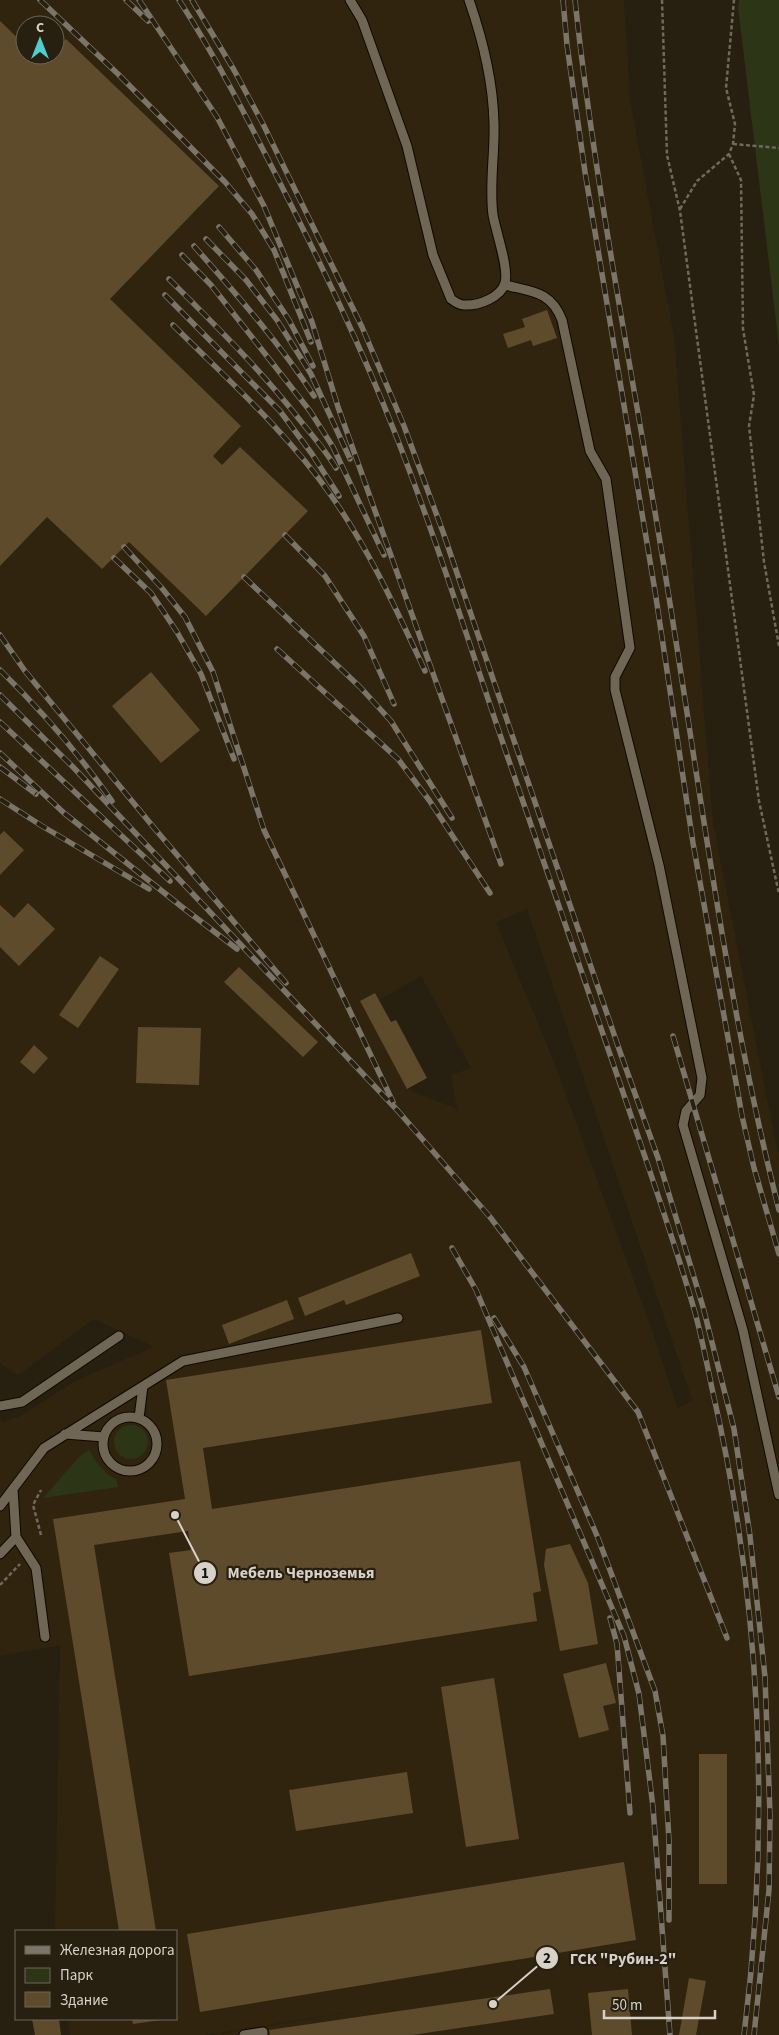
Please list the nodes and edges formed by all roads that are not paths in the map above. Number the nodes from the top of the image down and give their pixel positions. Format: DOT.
graph roads {
  1 [pos="350,0"];
  2 [pos="469,0"];
  3 [pos="505,285"];
  4 [pos="398,1318"];
  5 [pos="119,1336"];
  6 [pos="143,1386"];
  7 [pos="0,1406"];
  8 [pos="139,1418"];
  9 [pos="66,1434"];
  10 [pos="104,1437"];
  11 [pos="13,1489"];
  12 [pos="779,1495"];
  13 [pos="0,1506"];
  14 [pos="16,1537"];
  15 [pos="0,1554"];
  16 [pos="45,1637"];
  17 [pos="244,2035"];
  18 [pos="263,2035"];
  1 -- 3 [label="lane"];
  2 -- 3 [label="lane"];
  3 -- 12 [label="lane"];
  4 -- 6 [label="lane"];
  5 -- 7 [label="lane"];
  6 -- 8 [label="lane"];
  6 -- 9 [label="lane"];
  8 -- 10 [label="lane"];
  8 -- 10 [label="lane"];
  9 -- 10 [label="lane"];
  9 -- 11 [label="lane"];
  11 -- 13 [label="lane"];
  11 -- 14 [label="lane"];
  14 -- 15 [label="lane"];
  14 -- 16 [label="lane"];
  17 -- 18 [label="lane"];
}
